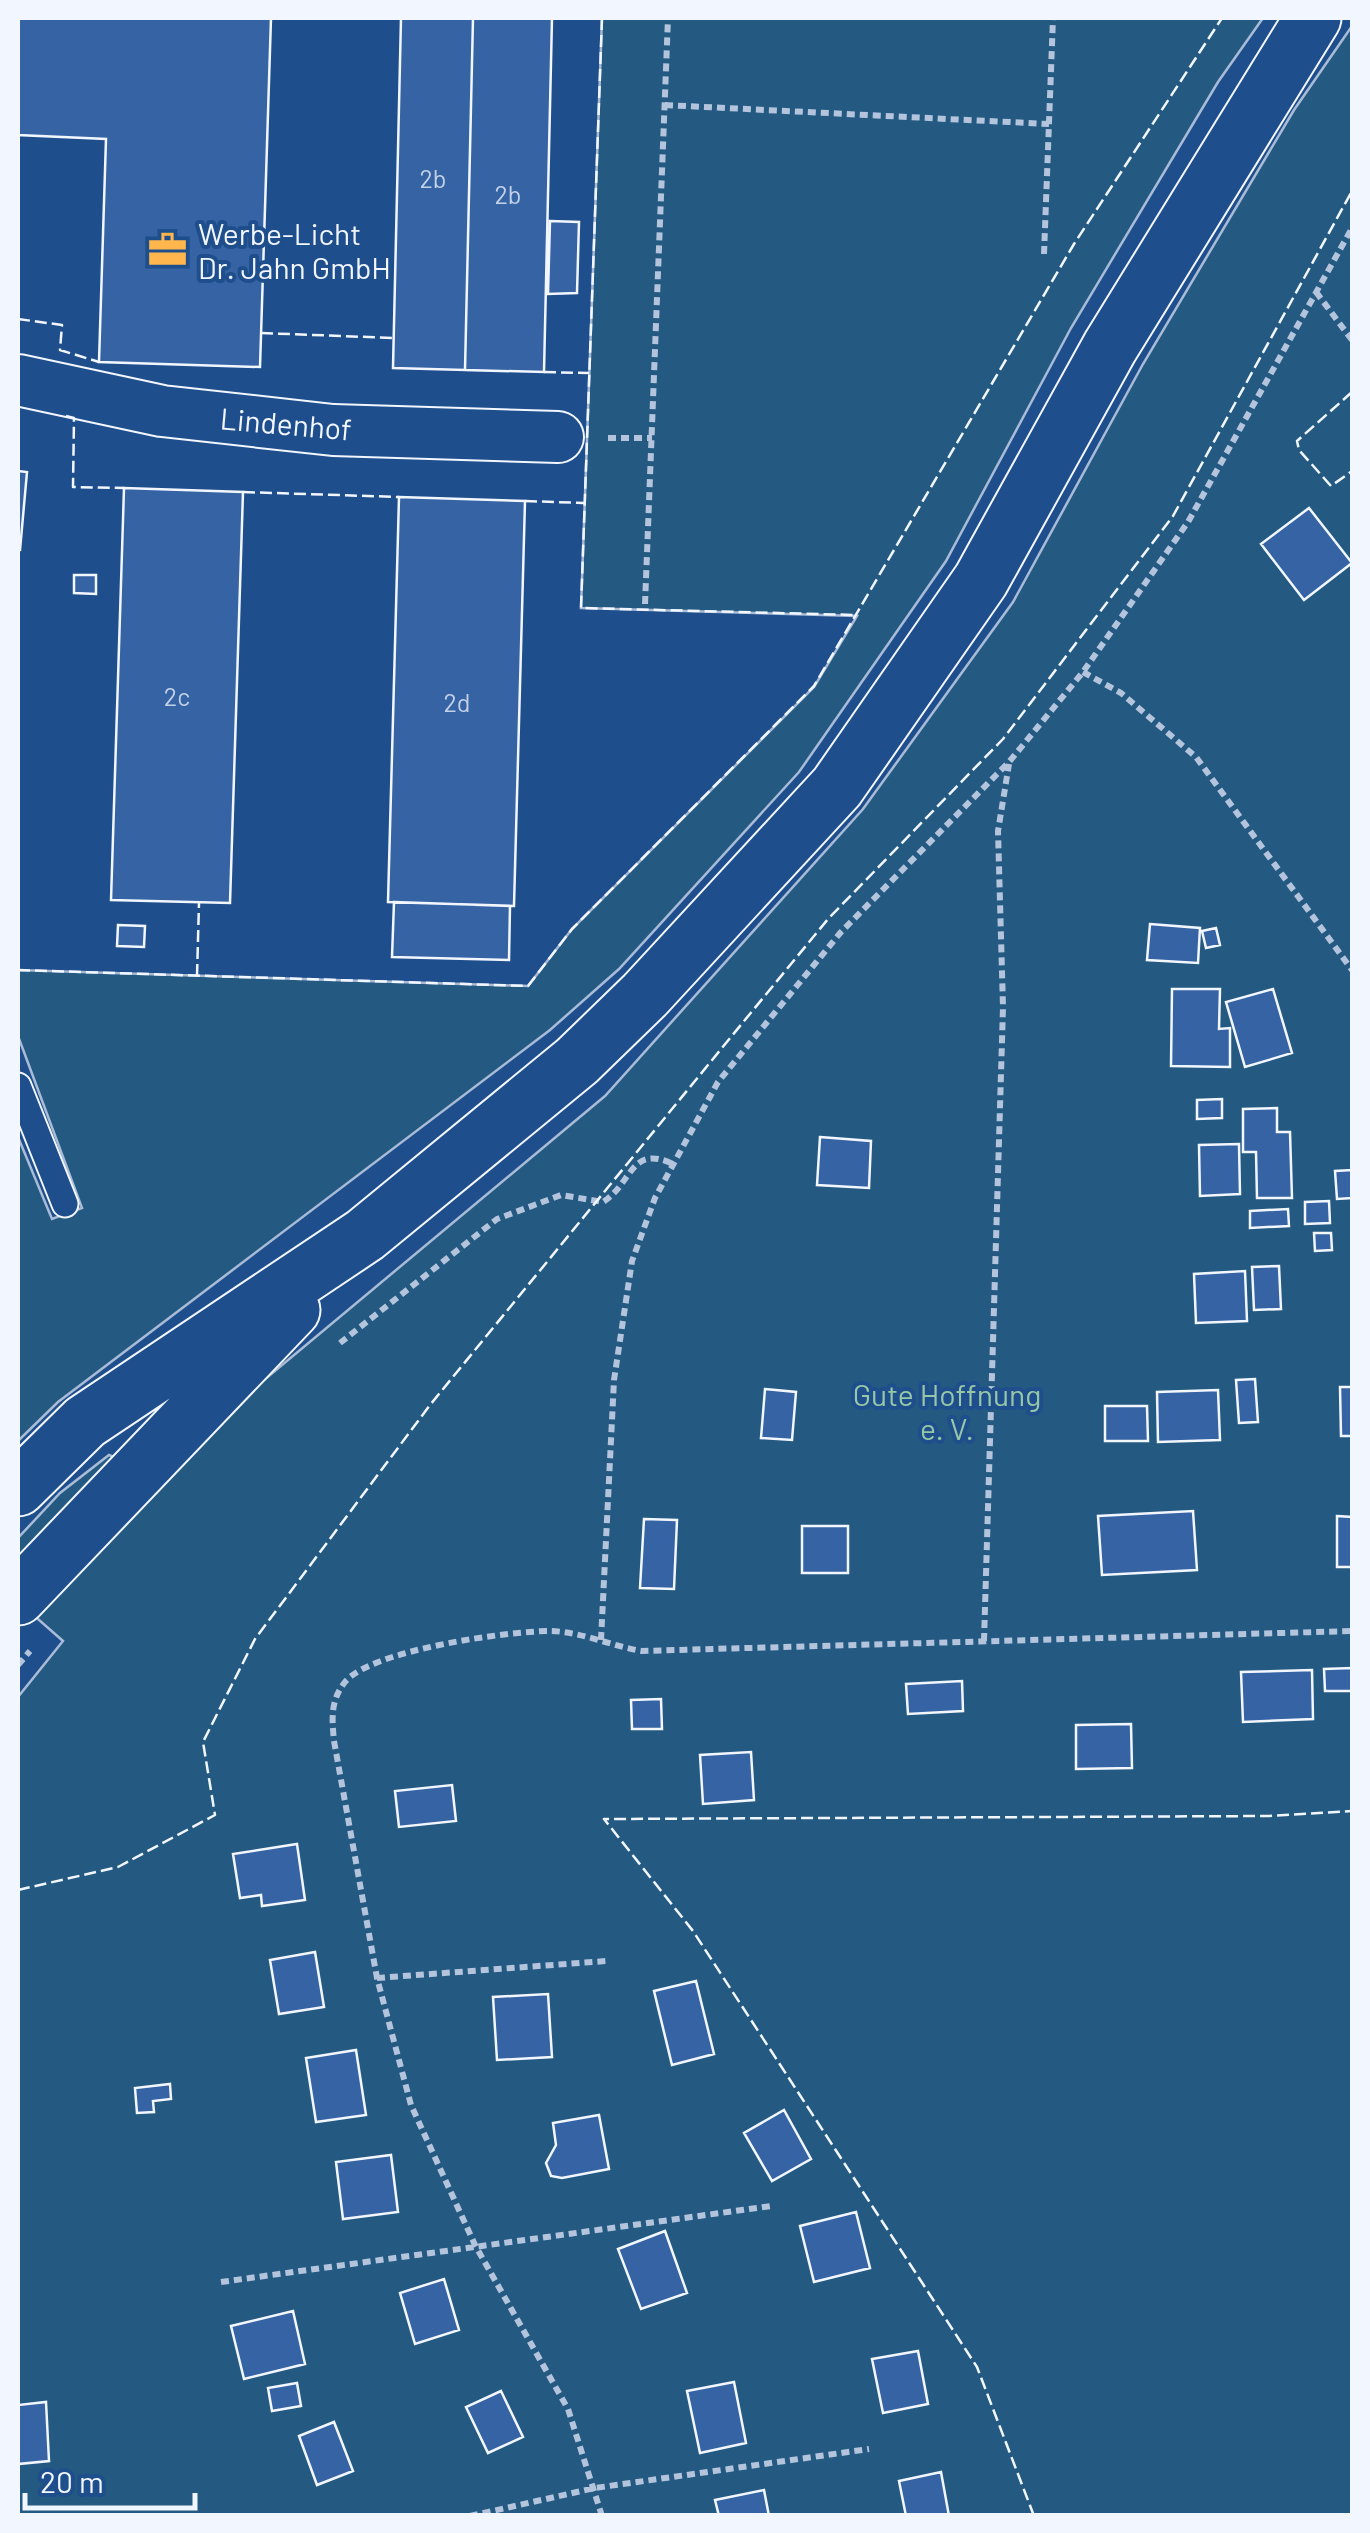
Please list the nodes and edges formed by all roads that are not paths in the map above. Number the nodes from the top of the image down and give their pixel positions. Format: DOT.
graph roads {
  1 [pos="1313,18"];
  2 [pos="18,380"];
  3 [pos="581,437"];
  4 [pos="18,1086"];
  5 [pos="65,1204"];
  6 [pos="365,1235"];
  7 [pos="18,1488"];
  8 [pos="18,1597"];
  1 -- 6 [label="main road"];
  2 -- 3 [label="street, Lindenhof"];
  4 -- 5 [label="lane"];
  6 -- 7 [label="main road"];
  6 -- 8 [label="main road"];
}
